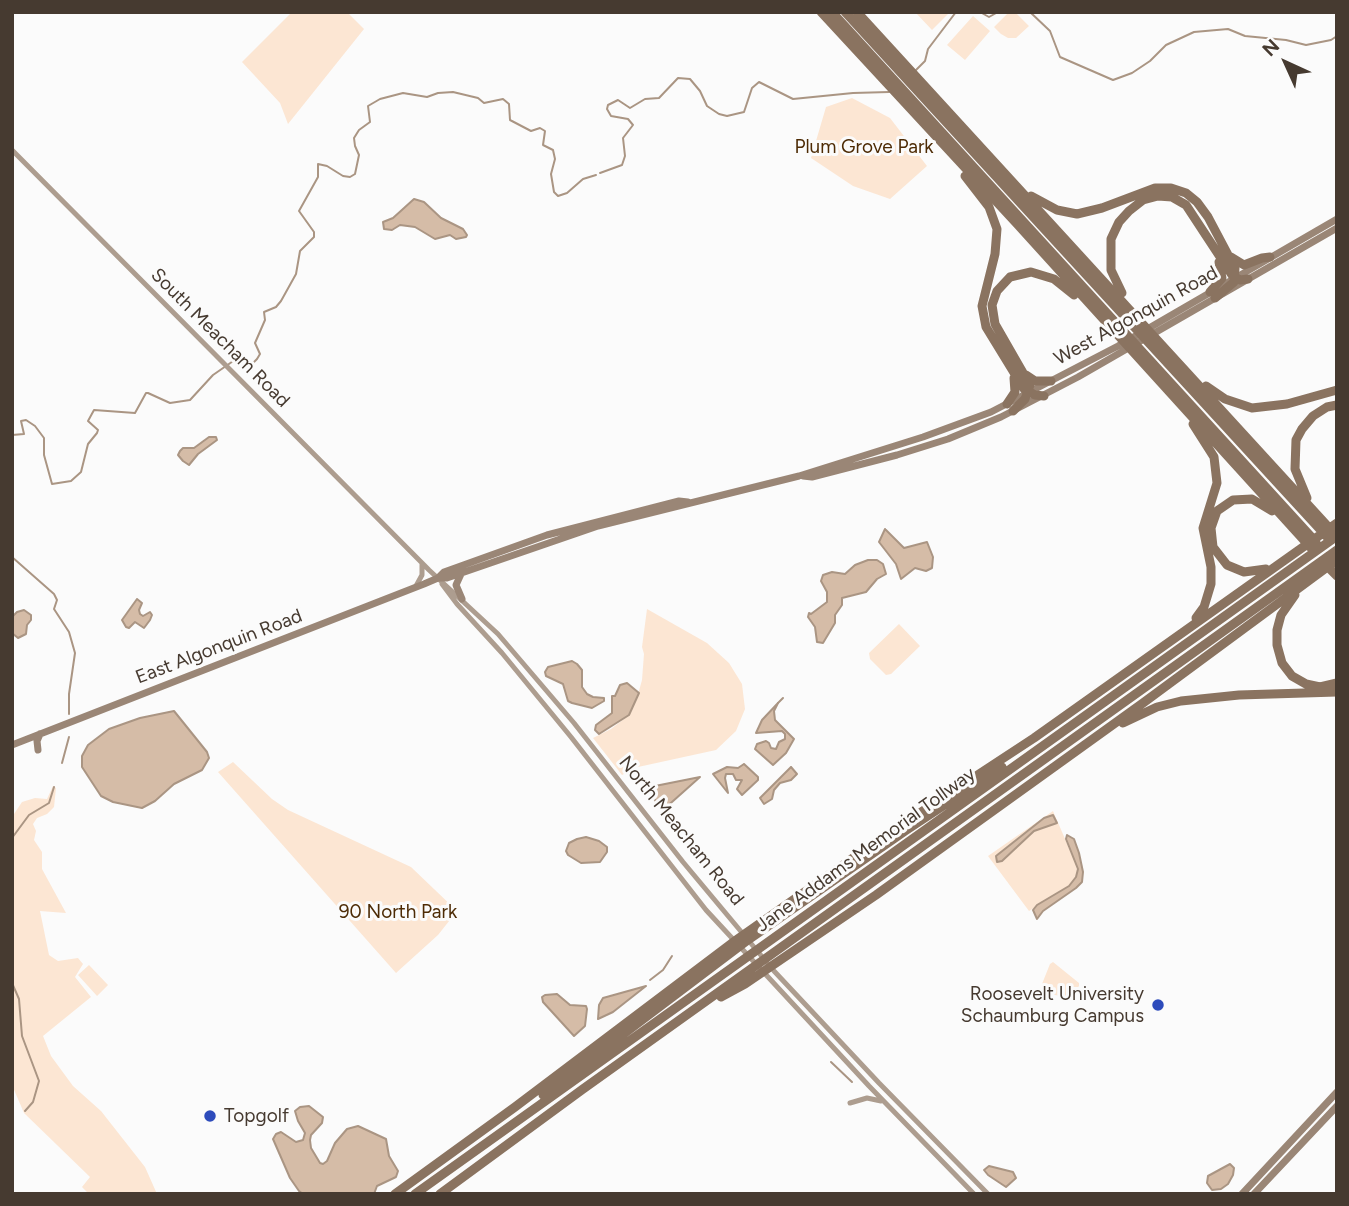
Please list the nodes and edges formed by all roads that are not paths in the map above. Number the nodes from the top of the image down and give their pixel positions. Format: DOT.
graph roads {
  1 [pos="821,12"];
  2 [pos="832,12"];
  3 [pos="845,12"];
  4 [pos="857,12"];
  5 [pos="920,120"];
  6 [pos="12,150"];
  7 [pos="992,159"];
  8 [pos="1337,219"];
  9 [pos="1337,228"];
  10 [pos="1203,229"];
  11 [pos="1229,255"];
  12 [pos="1270,257"];
  13 [pos="1235,277"];
  14 [pos="1248,279"];
  15 [pos="1213,295"];
  16 [pos="1100,316"];
  17 [pos="1124,323"];
  18 [pos="1146,347"];
  19 [pos="1175,358"];
  20 [pos="1010,366"];
  21 [pos="1025,373"];
  22 [pos="1051,381"];
  23 [pos="1337,390"];
  24 [pos="1029,393"];
  25 [pos="1044,396"];
  26 [pos="1178,402"];
  27 [pos="1337,405"];
  28 [pos="1010,407"];
  29 [pos="945,429"];
  30 [pos="948,439"];
  31 [pos="799,476"];
  32 [pos="689,502"];
  33 [pos="1312,509"];
  34 [pos="1318,522"];
  35 [pos="1337,523"];
  36 [pos="1301,534"];
  37 [pos="1337,536"];
  38 [pos="407,547"];
  39 [pos="1337,549"];
  40 [pos="1289,557"];
  41 [pos="1337,561"];
  42 [pos="422,563"];
  43 [pos="462,573"];
  44 [pos="1337,576"];
  45 [pos="438,578"];
  46 [pos="1306,582"];
  47 [pos="415,588"];
  48 [pos="462,599"];
  49 [pos="1138,664"];
  50 [pos="1337,683"];
  51 [pos="1337,692"];
  52 [pos="41,734"];
  53 [pos="12,745"];
  54 [pos="38,750"];
  55 [pos="1026,757"];
  56 [pos="1028,785"];
  57 [pos="748,940"];
  58 [pos="739,947"];
  59 [pos="692,1012"];
  60 [pos="1337,1092"];
  61 [pos="884,1101"];
  62 [pos="850,1103"];
  63 [pos="1337,1106"];
  64 [pos="912,1131"];
  65 [pos="927,1132"];
  66 [pos="395,1194"];
  67 [pos="415,1194"];
  68 [pos="440,1194"];
  69 [pos="974,1194"];
  70 [pos="988,1194"];
  71 [pos="1242,1194"];
  72 [pos="1254,1194"];
  1 -- 5 [label="highway"];
  2 -- 17 [label="highway"];
  3 -- 17 [label="highway"];
  4 -- 7 [label="highway"];
  5 -- 16 [label="highway"];
  5 -- 20 [label="highway"];
  6 -- 38 [label="main road, South Meacham Road"];
  7 -- 11 [label="highway"];
  7 -- 17 [label="highway"];
  8 -- 12 [label="main road, West Algonquin Road"];
  9 -- 14 [label="main road, West Algonquin Road"];
  10 -- 13 [label="highway"];
  10 -- 15 [label="highway"];
  10 -- 17 [label="highway"];
  11 -- 12 [label="highway"];
  11 -- 13 [label="highway"];
  12 -- 13 [label="main road, West Algonquin Road"];
  13 -- 14 [label="highway"];
  13 -- 15 [label="highway"];
  14 -- 15 [label="main road, West Algonquin Road"];
  15 -- 22 [label="main road, West Algonquin Road"];
  15 -- 25 [label="main road, West Algonquin Road"];
  16 -- 17 [label="highway"];
  16 -- 21 [label="highway"];
  17 -- 18 [label="highway"];
  17 -- 18 [label="highway"];
  18 -- 19 [label="highway"];
  18 -- 26 [label="highway"];
  18 -- 34 [label="highway"];
  18 -- 36 [label="highway"];
  19 -- 23 [label="highway"];
  19 -- 33 [label="highway"];
  20 -- 24 [label="highway"];
  20 -- 28 [label="highway"];
  21 -- 22 [label="highway"];
  21 -- 24 [label="highway"];
  22 -- 24 [label="main road, West Algonquin Road"];
  24 -- 25 [label="highway"];
  24 -- 28 [label="highway"];
  25 -- 28 [label="main road, West Algonquin Road"];
  26 -- 36 [label="highway"];
  26 -- 49 [label="highway"];
  27 -- 33 [label="highway"];
  28 -- 29 [label="main road, West Algonquin Road"];
  28 -- 30 [label="main road, West Algonquin Road"];
  29 -- 31 [label="main road, East Algonquin Road"];
  30 -- 31 [label="main road, East Algonquin Road"];
  31 -- 32 [label="main road, East Algonquin Road"];
  32 -- 43 [label="main road, East Algonquin Road"];
  32 -- 45 [label="main road, East Algonquin Road"];
  33 -- 34 [label="highway"];
  34 -- 37 [label="highway"];
  34 -- 39 [label="highway"];
  35 -- 40 [label="highway"];
  36 -- 40 [label="highway"];
  36 -- 41 [label="highway"];
  36 -- 44 [label="highway"];
  37 -- 55 [label="highway, Jane Addams Memorial Tollway"];
  38 -- 42 [label="main road, North Meacham Road"];
  39 -- 59 [label="highway, Jane Addams Memorial Tollway"];
  40 -- 49 [label="highway"];
  41 -- 46 [label="highway"];
  42 -- 45 [label="main road, North Meacham Road"];
  42 -- 47 [label="main road"];
  43 -- 45 [label="main road, East Algonquin Road"];
  43 -- 48 [label="main road"];
  45 -- 47 [label="main road, East Algonquin Road"];
  45 -- 48 [label="main road, North Meacham Road"];
  45 -- 58 [label="main road, North Meacham Road"];
  46 -- 50 [label="highway"];
  46 -- 56 [label="highway"];
  47 -- 52 [label="main road, East Algonquin Road"];
  48 -- 57 [label="main road, North Meacham Road"];
  49 -- 66 [label="highway"];
  51 -- 56 [label="highway"];
  52 -- 53 [label="main road, East Algonquin Road"];
  52 -- 54 [label="main road"];
  55 -- 57 [label="highway"];
  55 -- 67 [label="highway, Jane Addams Memorial Tollway"];
  56 -- 59 [label="highway"];
  57 -- 58 [label="highway"];
  57 -- 65 [label="main road, North Meacham Road"];
  58 -- 61 [label="main road, North Meacham Road"];
  58 -- 67 [label="highway"];
  59 -- 68 [label="highway, Jane Addams Memorial Tollway"];
  60 -- 71 [label="main road"];
  61 -- 62 [label="main road"];
  61 -- 64 [label="main road, North Meacham Road"];
  63 -- 72 [label="main road"];
  64 -- 65 [label="main road"];
  64 -- 69 [label="main road, North Meacham Road"];
  65 -- 70 [label="main road, North Meacham Road"];
}
